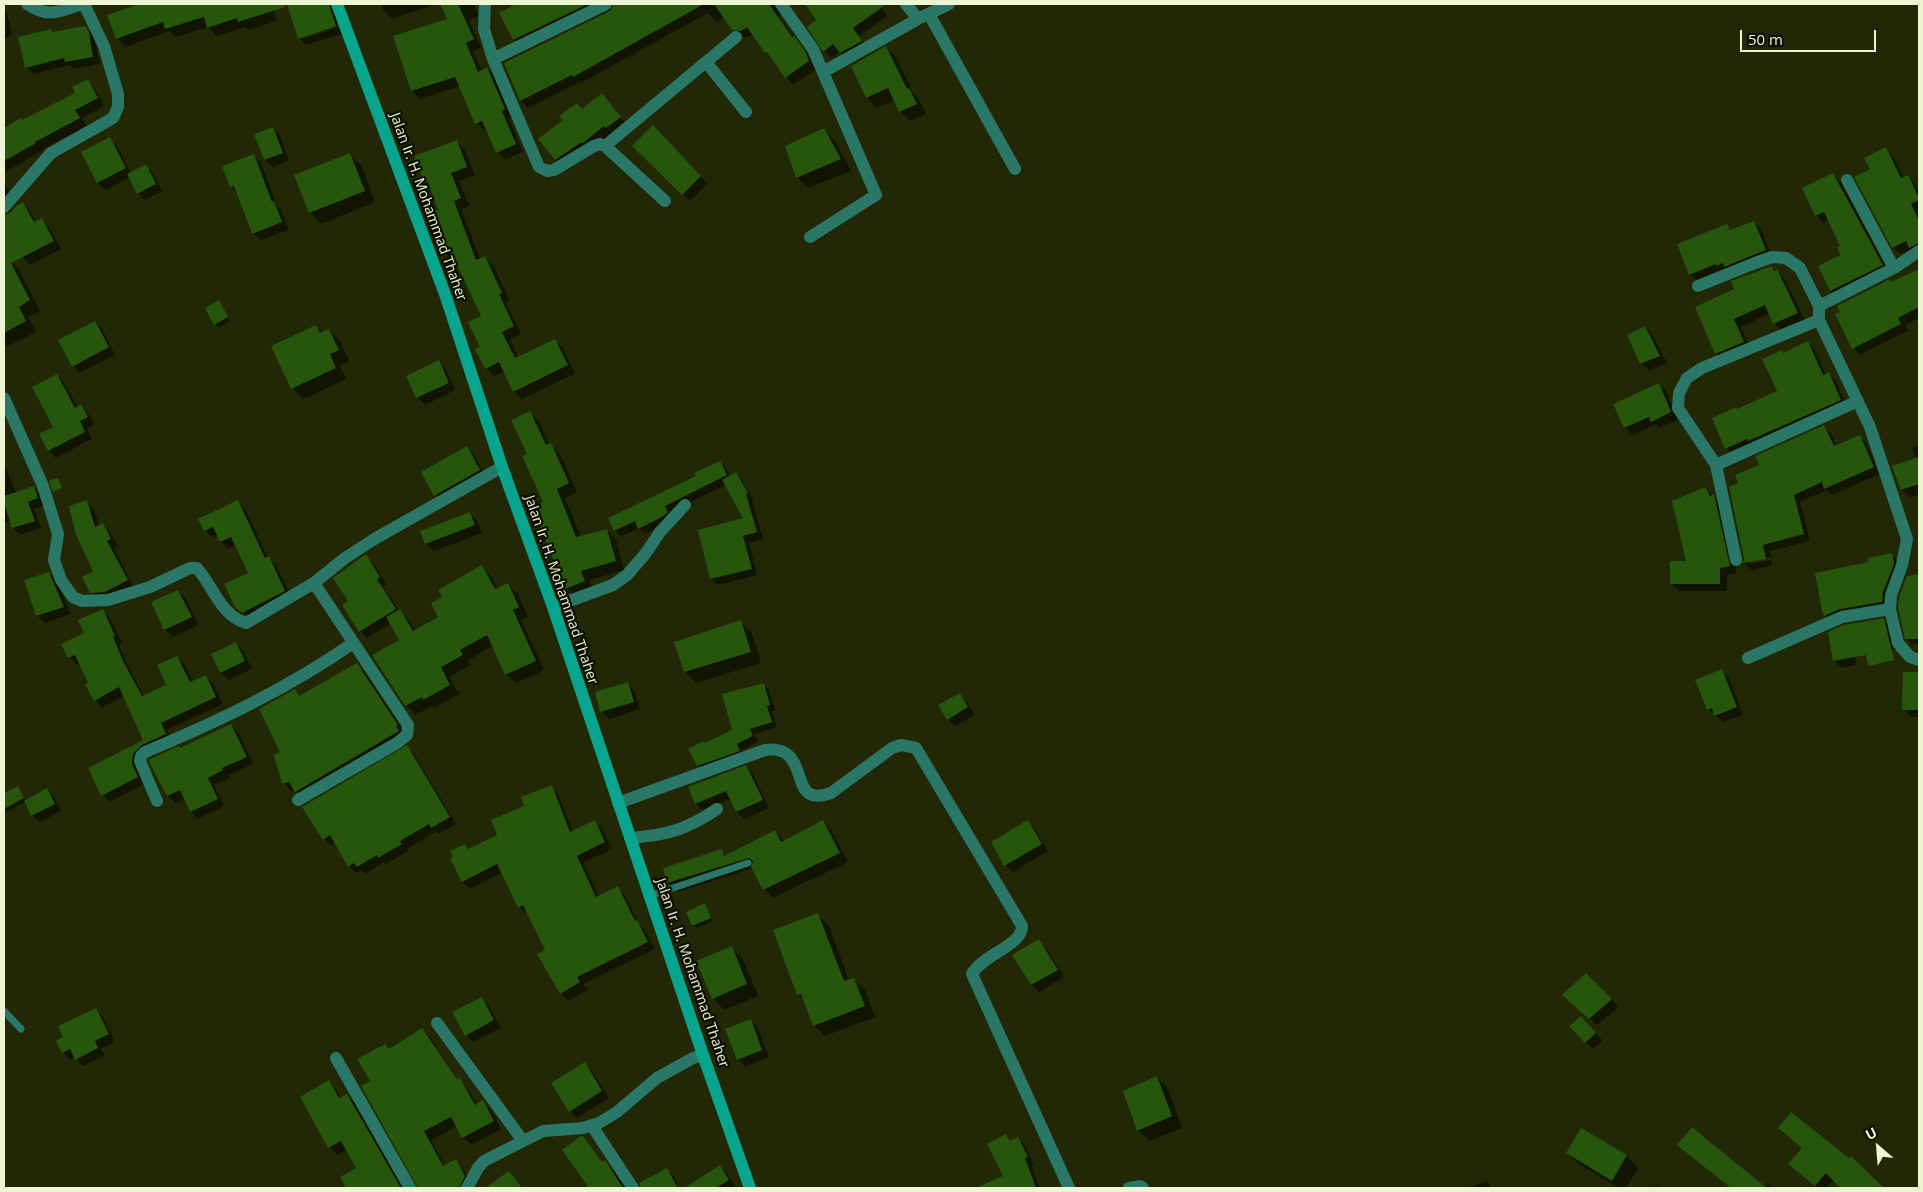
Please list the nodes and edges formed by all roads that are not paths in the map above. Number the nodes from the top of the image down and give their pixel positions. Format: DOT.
graph roads {
  1 [pos="27,4"];
  2 [pos="83,4"];
  3 [pos="337,4"];
  4 [pos="485,4"];
  5 [pos="606,4"];
  6 [pos="781,4"];
  7 [pos="906,4"];
  8 [pos="949,4"];
  9 [pos="923,16"];
  10 [pos="736,37"];
  11 [pos="493,59"];
  12 [pos="706,62"];
  13 [pos="824,72"];
  14 [pos="746,112"];
  15 [pos="605,146"];
  16 [pos="1015,169"];
  17 [pos="1847,180"];
  18 [pos="665,202"];
  19 [pos="4,207"];
  20 [pos="810,237"];
  21 [pos="1919,251"];
  22 [pos="1894,268"];
  23 [pos="1698,286"];
  24 [pos="1819,306"];
  25 [pos="1819,320"];
  26 [pos="4,398"];
  27 [pos="1858,401"];
  28 [pos="1716,465"];
  29 [pos="502,467"];
  30 [pos="685,505"];
  31 [pos="1736,560"];
  32 [pos="314,583"];
  33 [pos="553,607"];
  34 [pos="1890,609"];
  35 [pos="353,643"];
  36 [pos="1748,658"];
  37 [pos="1919,660"];
  38 [pos="298,800"];
  39 [pos="157,801"];
  40 [pos="618,803"];
  41 [pos="717,809"];
  42 [pos="630,838"];
  43 [pos="748,864"];
  44 [pos="650,896"];
  45 [pos="4,1011"];
  46 [pos="437,1023"];
  47 [pos="21,1029"];
  48 [pos="703,1054"];
  49 [pos="336,1058"];
  50 [pos="592,1126"];
  51 [pos="523,1141"];
  52 [pos="410,1188"];
  53 [pos="467,1188"];
  54 [pos="633,1188"];
  55 [pos="750,1188"];
  56 [pos="1069,1188"];
  57 [pos="1129,1188"];
  58 [pos="1143,1188"];
  1 -- 2 [label="street"];
  2 -- 19 [label="street"];
  3 -- 29 [label="main road, Jalan Ir. H. Mohammad Thaher"];
  4 -- 11 [label="street"];
  5 -- 11 [label="street"];
  6 -- 13 [label="street"];
  7 -- 9 [label="street"];
  8 -- 9 [label="street"];
  9 -- 13 [label="street"];
  9 -- 16 [label="street"];
  10 -- 12 [label="street"];
  11 -- 15 [label="street"];
  12 -- 14 [label="street"];
  12 -- 15 [label="street"];
  13 -- 20 [label="street"];
  15 -- 18 [label="street"];
  17 -- 22 [label="street"];
  21 -- 22 [label="street"];
  22 -- 24 [label="street"];
  23 -- 24 [label="street"];
  24 -- 25 [label="street"];
  25 -- 27 [label="street"];
  25 -- 28 [label="street"];
  26 -- 32 [label="street"];
  27 -- 28 [label="street"];
  27 -- 34 [label="street"];
  28 -- 31 [label="street"];
  29 -- 32 [label="street"];
  29 -- 33 [label="main road, Jalan Ir. H. Mohammad Thaher"];
  30 -- 33 [label="street"];
  32 -- 35 [label="street"];
  33 -- 40 [label="main road, Jalan Ir. H. Mohammad Thaher"];
  34 -- 36 [label="street"];
  34 -- 37 [label="street"];
  35 -- 38 [label="street"];
  35 -- 39 [label="street"];
  40 -- 42 [label="main road, Jalan Ir. H. Mohammad Thaher"];
  40 -- 56 [label="street"];
  41 -- 42 [label="street"];
  42 -- 44 [label="main road, Jalan Ir. H. Mohammad Thaher"];
  43 -- 44 [label="lane"];
  44 -- 48 [label="main road, Jalan Ir. H. Mohammad Thaher"];
  45 -- 47 [label="lane"];
  46 -- 51 [label="street"];
  48 -- 50 [label="street"];
  48 -- 55 [label="main road, Jalan Ir. H. Mohammad Thaher"];
  49 -- 52 [label="street"];
  50 -- 51 [label="street"];
  50 -- 54 [label="street"];
  51 -- 53 [label="street"];
  57 -- 58 [label="street"];
}
